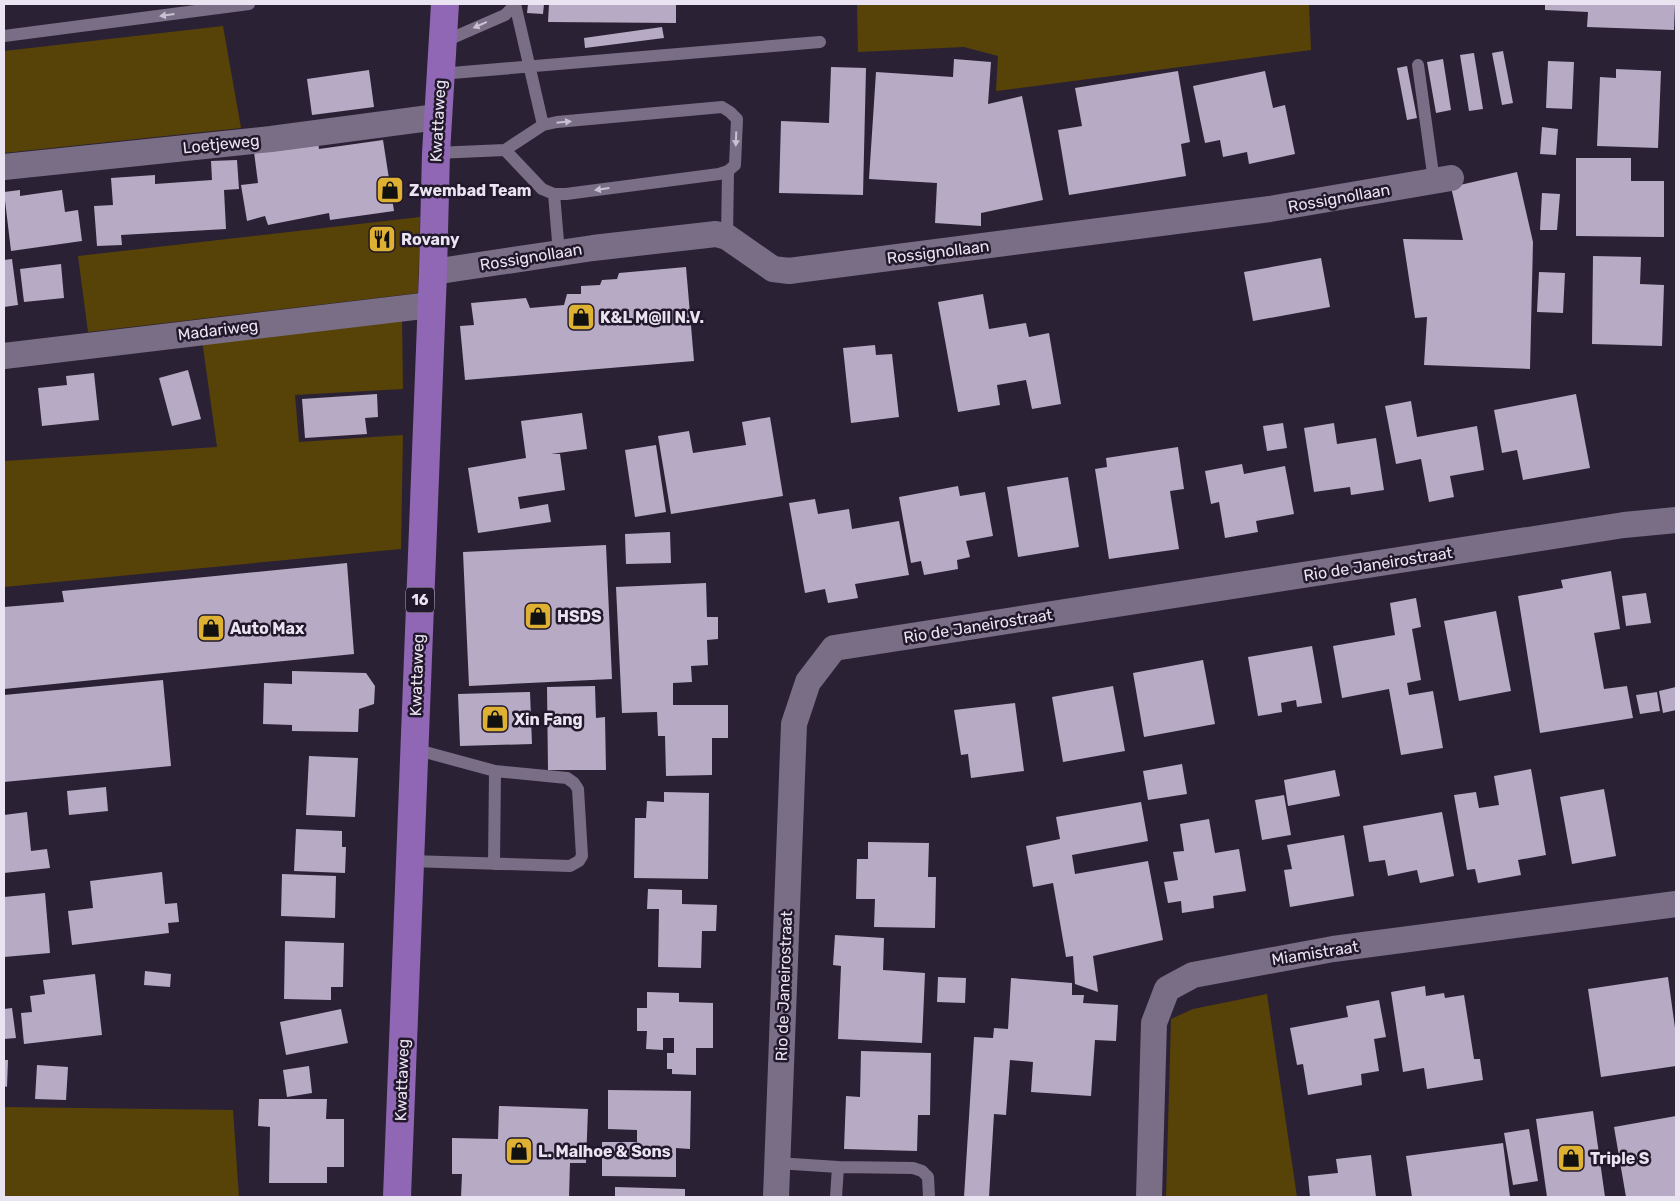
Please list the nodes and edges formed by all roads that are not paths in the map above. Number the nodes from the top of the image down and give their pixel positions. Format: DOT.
graph roads {
  1 [pos="250,4"];
  2 [pos="444,4"];
  3 [pos="515,4"];
  4 [pos="4,36"];
  5 [pos="442,42"];
  6 [pos="820,42"];
  7 [pos="529,66"];
  8 [pos="1418,66"];
  9 [pos="440,74"];
  10 [pos="437,117"];
  11 [pos="543,125"];
  12 [pos="505,150"];
  13 [pos="436,153"];
  14 [pos="4,167"];
  15 [pos="728,171"];
  16 [pos="1442,180"];
  17 [pos="554,194"];
  18 [pos="727,237"];
  19 [pos="560,253"];
  20 [pos="434,272"];
  21 [pos="431,305"];
  22 [pos="4,356"];
  23 [pos="1676,520"];
  24 [pos="414,749"];
  25 [pos="495,771"];
  26 [pos="410,861"];
  27 [pos="494,864"];
  28 [pos="1676,904"];
  29 [pos="777,1163"];
  30 [pos="838,1167"];
  31 [pos="397,1197"];
  32 [pos="776,1197"];
  33 [pos="836,1197"];
  34 [pos="929,1197"];
  35 [pos="1149,1197"];
  1 -- 4 [label="lane, one-way"];
  2 -- 5 [label="main road, Kwattaweg / 16"];
  3 -- 5 [label="lane, one-way"];
  3 -- 7 [label="lane"];
  5 -- 9 [label="main road, Kwattaweg / 16"];
  6 -- 7 [label="lane"];
  7 -- 9 [label="lane"];
  7 -- 11 [label="lane"];
  8 -- 16 [label="lane"];
  9 -- 10 [label="main road, Kwattaweg / 16"];
  10 -- 13 [label="main road, Kwattaweg / 16"];
  10 -- 14 [label="street, Loetjeweg"];
  11 -- 12 [label="lane"];
  11 -- 15 [label="lane, one-way"];
  12 -- 13 [label="lane"];
  12 -- 17 [label="lane"];
  13 -- 20 [label="main road, Kwattaweg / 16"];
  15 -- 17 [label="lane, one-way"];
  15 -- 18 [label="lane"];
  16 -- 18 [label="street, Rossignollaan"];
  17 -- 19 [label="lane"];
  18 -- 19 [label="street, Rossignollaan"];
  19 -- 20 [label="street, Rossignollaan"];
  20 -- 21 [label="main road, Kwattaweg / 16"];
  21 -- 22 [label="street, Madariweg"];
  21 -- 24 [label="main road, Kwattaweg / 16"];
  23 -- 29 [label="street, Rio de Janeirostraat"];
  24 -- 25 [label="lane"];
  24 -- 26 [label="main road, Kwattaweg / 16"];
  25 -- 27 [label="lane"];
  25 -- 27 [label="lane"];
  26 -- 27 [label="lane"];
  26 -- 31 [label="main road, Kwattaweg / 16"];
  28 -- 35 [label="street, Miamistraat"];
  29 -- 30 [label="lane"];
  29 -- 32 [label="street, Rio de Janeirostraat"];
  30 -- 33 [label="lane"];
  30 -- 34 [label="lane"];
}
